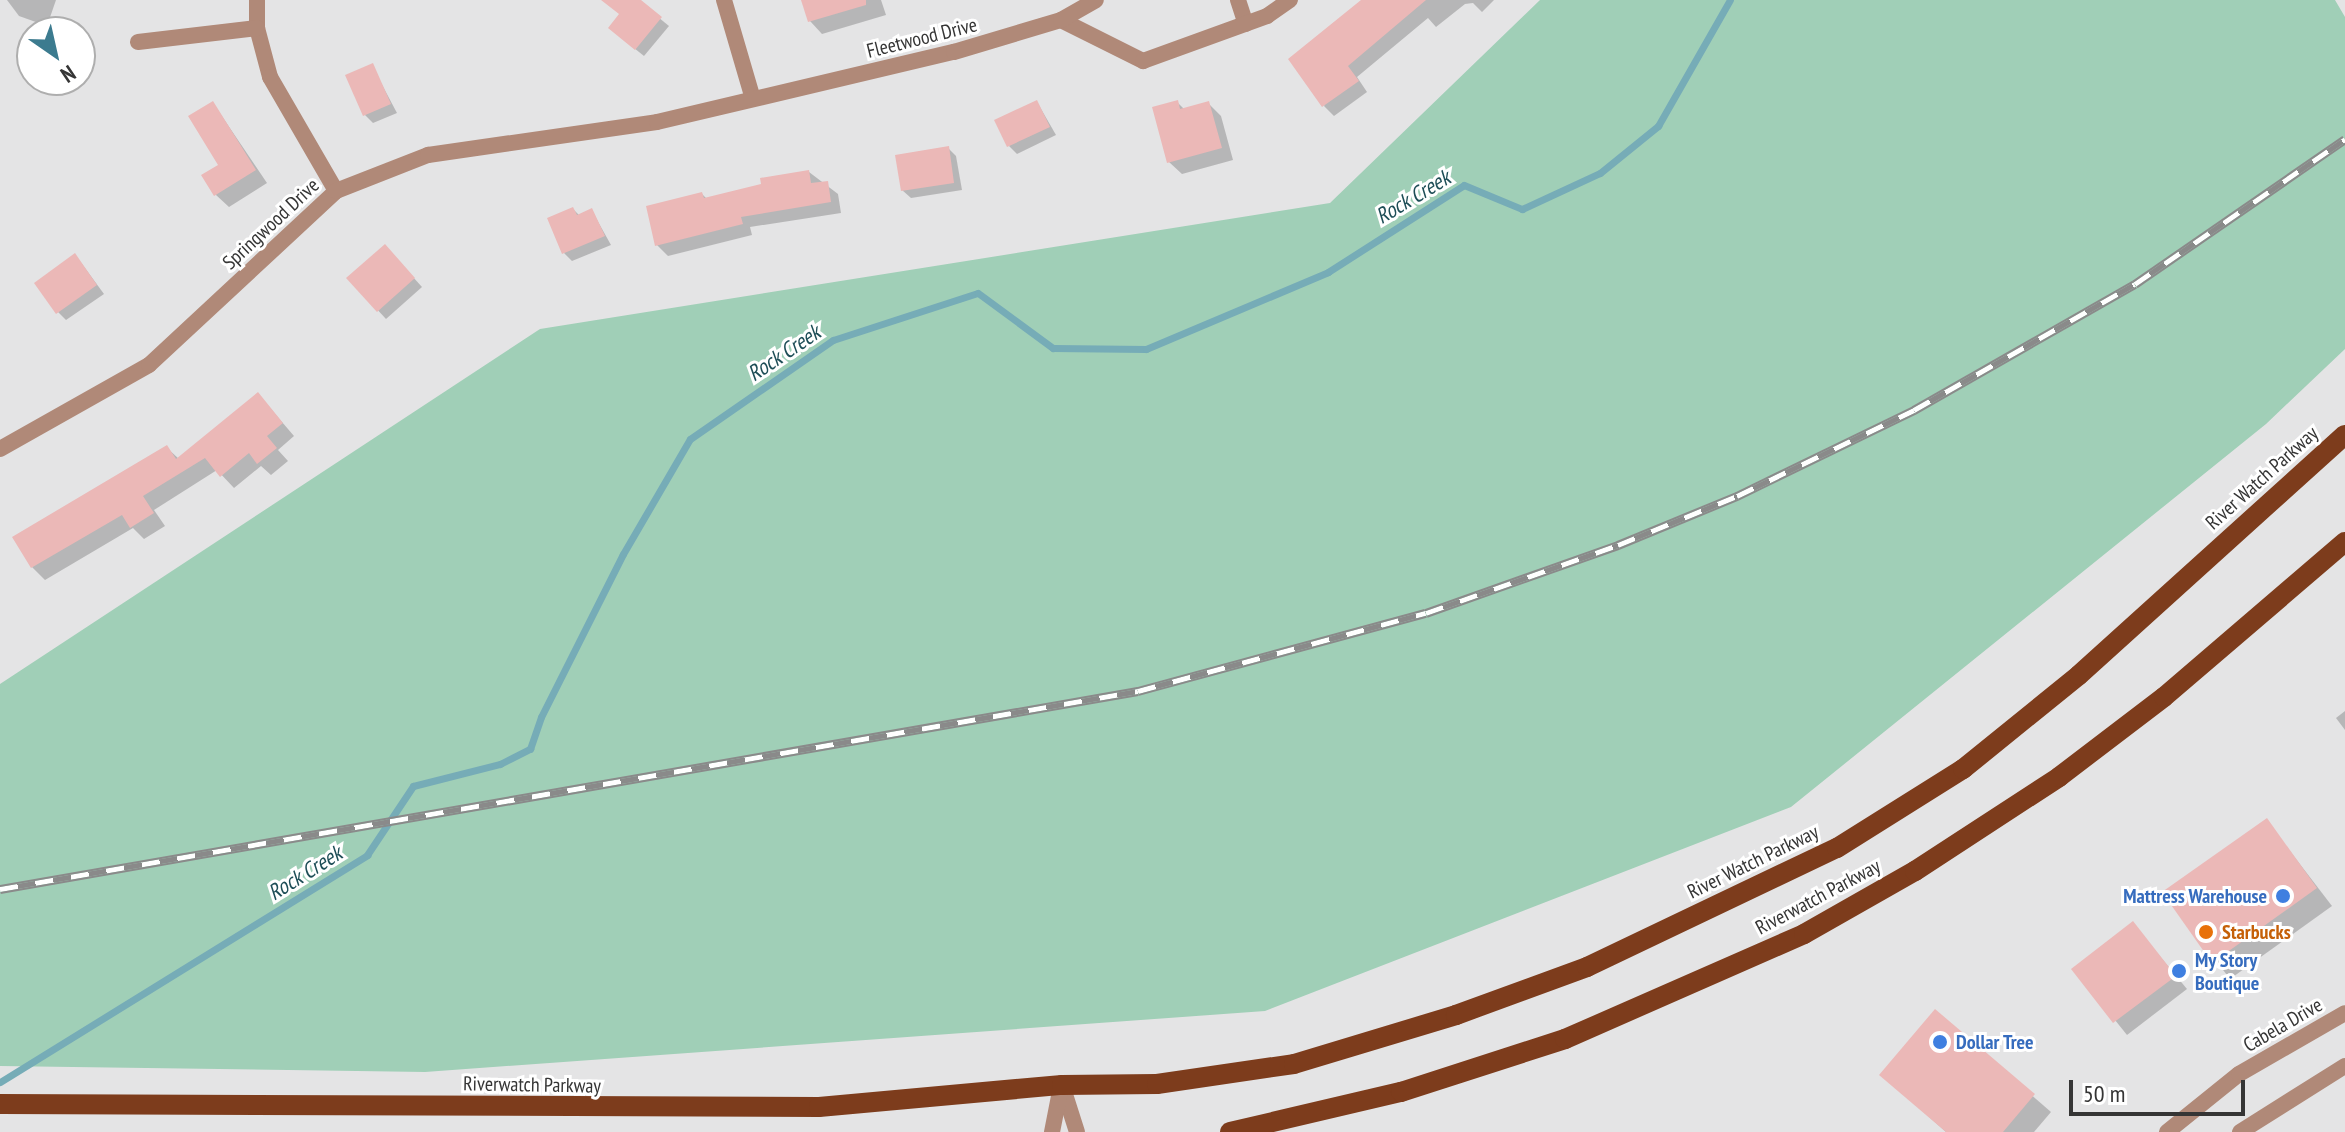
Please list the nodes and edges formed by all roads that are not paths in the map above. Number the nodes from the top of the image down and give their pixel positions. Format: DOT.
graph roads {
  1 [pos="257,0"];
  2 [pos="724,0"];
  3 [pos="1096,0"];
  4 [pos="1238,0"];
  5 [pos="1290,0"];
  6 [pos="1061,20"];
  7 [pos="1246,24"];
  8 [pos="257,28"];
  9 [pos="138,42"];
  10 [pos="753,99"];
  11 [pos="336,191"];
  12 [pos="2345,435"];
  13 [pos="0,449"];
  14 [pos="2345,542"];
  15 [pos="2345,1013"];
  16 [pos="2345,1066"];
  17 [pos="1062,1085"];
  18 [pos="0,1104"];
  19 [pos="1052,1132"];
  20 [pos="1077,1132"];
  21 [pos="1233,1132"];
  22 [pos="2167,1132"];
  23 [pos="2240,1132"];
  1 -- 8 [label="street"];
  2 -- 10 [label="street"];
  3 -- 6 [label="street, Fleetwood Drive"];
  4 -- 7 [label="street"];
  5 -- 7 [label="street"];
  6 -- 7 [label="street"];
  6 -- 10 [label="street, Fleetwood Drive"];
  8 -- 9 [label="street"];
  8 -- 11 [label="street"];
  10 -- 11 [label="street, Springwood Drive"];
  11 -- 13 [label="street, Springwood Drive"];
  12 -- 17 [label="main road, River Watch Parkway"];
  14 -- 21 [label="main road, Riverwatch Parkway"];
  15 -- 22 [label="street, Cabela Drive"];
  16 -- 23 [label="street"];
  17 -- 18 [label="main road, Riverwatch Parkway"];
  17 -- 19 [label="street"];
  17 -- 20 [label="street"];
}
